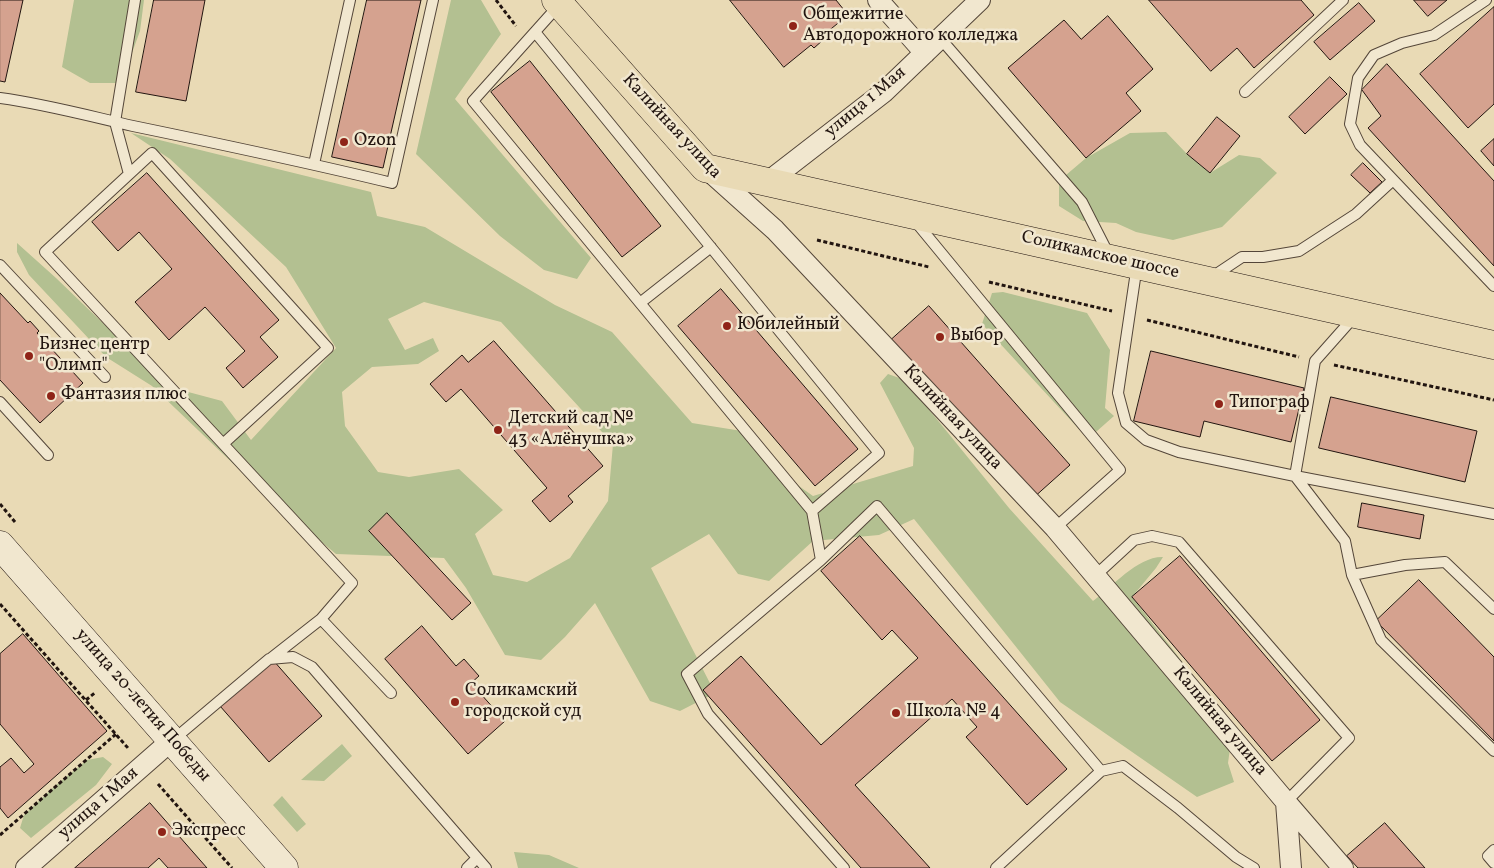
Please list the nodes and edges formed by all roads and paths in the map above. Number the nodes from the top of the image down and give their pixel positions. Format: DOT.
graph roads {
  1 [pos="135,0"];
  2 [pos="350,0"];
  3 [pos="433,0"];
  4 [pos="496,0"];
  5 [pos="878,0"];
  6 [pos="980,0"];
  7 [pos="1343,0"];
  8 [pos="1486,0"];
  9 [pos="558,2"];
  10 [pos="534,32"];
  11 [pos="940,38"];
  12 [pos="527,41"];
  13 [pos="925,53"];
  14 [pos="1245,92"];
  15 [pos="0,98"];
  16 [pos="114,122"];
  17 [pos="314,164"];
  18 [pos="705,168"];
  19 [pos="129,174"];
  20 [pos="1393,180"];
  21 [pos="769,181"];
  22 [pos="907,212"];
  23 [pos="710,247"];
  24 [pos="1110,258"];
  25 [pos="1137,264"];
  26 [pos="0,265"];
  27 [pos="1208,280"];
  28 [pos="1494,286"];
  29 [pos="640,303"];
  30 [pos="1356,314"];
  31 [pos="1494,345"];
  32 [pos="105,377"];
  33 [pos="0,402"];
  34 [pos="223,444"];
  35 [pos="48,455"];
  36 [pos="1295,476"];
  37 [pos="812,512"];
  38 [pos="1494,514"];
  39 [pos="1055,528"];
  40 [pos="0,545"];
  41 [pos="821,560"];
  42 [pos="1096,575"];
  43 [pos="1352,575"];
  44 [pos="0,604"];
  45 [pos="1494,609"];
  46 [pos="321,619"];
  47 [pos="269,659"];
  48 [pos="391,693"];
  49 [pos="116,734"];
  50 [pos="172,740"];
  51 [pos="130,751"];
  52 [pos="1494,751"];
  53 [pos="1101,771"];
  54 [pos="157,784"];
  55 [pos="1286,802"];
  56 [pos="0,835"];
  57 [pos="1494,850"];
  58 [pos="477,858"];
  59 [pos="1494,863"];
  60 [pos="26,868"];
  61 [pos="232,868"];
  62 [pos="284,868"];
  63 [pos="467,868"];
  64 [pos="486,868"];
  65 [pos="844,868"];
  66 [pos="996,868"];
  67 [pos="1254,868"];
  68 [pos="1291,868"];
  69 [pos="1343,868"];
  1 -- 16 [label="lane"];
  2 -- 17 [label="lane"];
  3 -- 17 [label="lane"];
  4 -- 12 [label="path"];
  5 -- 13 [label="street"];
  6 -- 11 [label="street, улица 1 Мая"];
  7 -- 14 [label="lane"];
  8 -- 20 [label="lane"];
  9 -- 10 [label="lane"];
  9 -- 18 [label="highway, Калийная улица"];
  10 -- 12 [label="lane"];
  10 -- 23 [label="lane"];
  11 -- 13 [label="street, улица 1 Мая"];
  11 -- 24 [label="lane"];
  12 -- 29 [label="lane"];
  13 -- 21 [label="street, улица 1 Мая"];
  15 -- 16 [label="lane"];
  16 -- 17 [label="lane"];
  16 -- 19 [label="lane"];
  18 -- 21 [label="highway, Соликамское шоссе"];
  18 -- 39 [label="street, Калийная улица"];
  19 -- 34 [label="lane"];
  19 -- 34 [label="lane"];
  20 -- 27 [label="lane"];
  20 -- 28 [label="lane"];
  21 -- 22 [label="highway, Соликамское шоссе"];
  22 -- 24 [label="highway, Соликамское шоссе"];
  22 -- 39 [label="lane"];
  23 -- 29 [label="lane"];
  23 -- 37 [label="lane"];
  24 -- 25 [label="highway, Соликамское шоссе"];
  25 -- 27 [label="highway, Соликамское шоссе"];
  25 -- 36 [label="lane"];
  26 -- 32 [label="lane"];
  27 -- 30 [label="highway, Соликамское шоссе"];
  29 -- 37 [label="lane"];
  30 -- 31 [label="highway, Соликамское шоссе"];
  30 -- 36 [label="lane"];
  33 -- 35 [label="lane"];
  34 -- 46 [label="lane"];
  36 -- 38 [label="lane"];
  36 -- 43 [label="lane"];
  37 -- 41 [label="lane"];
  39 -- 42 [label="street, Калийная улица"];
  40 -- 50 [label="main road, улица 20-летия Победы"];
  41 -- 53 [label="lane"];
  41 -- 65 [label="lane"];
  42 -- 55 [label="street, Калийная улица"];
  42 -- 55 [label="lane"];
  43 -- 45 [label="lane"];
  43 -- 52 [label="lane"];
  44 -- 49 [label="path"];
  46 -- 47 [label="lane"];
  46 -- 48 [label="lane"];
  47 -- 50 [label="lane"];
  47 -- 58 [label="lane"];
  49 -- 51 [label="path"];
  49 -- 56 [label="path"];
  50 -- 60 [label="street, улица 1 Мая"];
  50 -- 62 [label="main road, улица 20-летия Победы"];
  53 -- 66 [label="lane"];
  53 -- 67 [label="lane"];
  54 -- 61 [label="path"];
  55 -- 68 [label="street"];
  55 -- 69 [label="street, Калийная улица"];
  57 -- 59 [label="lane"];
  58 -- 63 [label="lane"];
  58 -- 64 [label="lane"];
}
